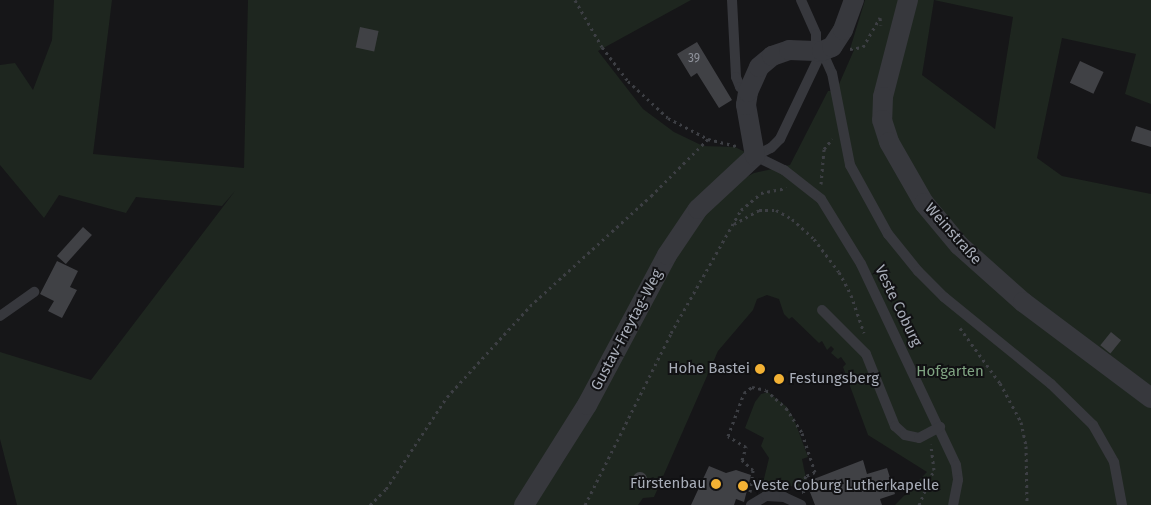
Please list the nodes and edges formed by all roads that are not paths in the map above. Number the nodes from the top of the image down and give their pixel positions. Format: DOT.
graph roads {
  1 [pos="732,0"];
  2 [pos="801,0"];
  3 [pos="854,0"];
  4 [pos="908,0"];
  5 [pos="819,51"];
  6 [pos="748,92"];
  7 [pos="750,161"];
  8 [pos="34,292"];
  9 [pos="822,310"];
  10 [pos="0,316"];
  11 [pos="1151,398"];
  12 [pos="940,428"];
  13 [pos="799,503"];
  14 [pos="524,505"];
  15 [pos="751,505"];
  16 [pos="953,505"];
  17 [pos="1122,505"];
  1 -- 6 [label="lane"];
  2 -- 5 [label="lane"];
  3 -- 5 [label="street"];
  4 -- 11 [label="street, Weinstraße"];
  5 -- 6 [label="street"];
  5 -- 7 [label="lane"];
  5 -- 17 [label="lane"];
  6 -- 7 [label="street"];
  7 -- 12 [label="lane, Veste Coburg"];
  7 -- 14 [label="street, Gustav-Freytag-Weg"];
  8 -- 10 [label="lane"];
  9 -- 12 [label="lane"];
  12 -- 16 [label="lane, Veste Coburg"];
  13 -- 15 [label="lane"];
}
